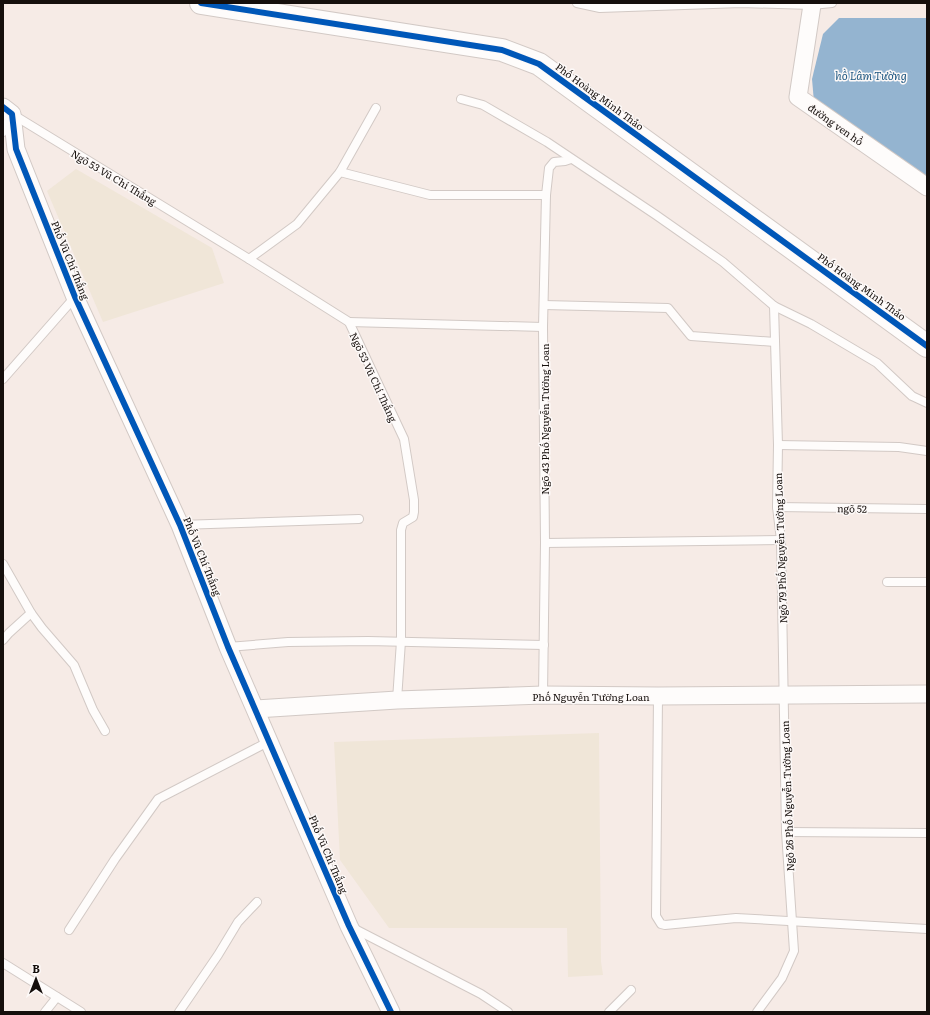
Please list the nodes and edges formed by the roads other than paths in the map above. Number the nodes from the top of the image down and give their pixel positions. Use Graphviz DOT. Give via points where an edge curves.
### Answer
graph roads {
  1 [pos="201,3"];
  2 [pos="577,3"];
  3 [pos="832,3"];
  4 [pos="812,4"];
  5 [pos="601,5"];
  6 [pos="461,99"];
  7 [pos="376,108"];
  8 [pos="7,111"];
  9 [pos="3,132"];
  10 [pos="571,159"];
  11 [pos="340,172"];
  12 [pos="927,187"];
  13 [pos="546,195"];
  14 [pos="249,259"];
  15 [pos="75,297"];
  16 [pos="544,305"];
  17 [pos="774,306"];
  18 [pos="348,322"];
  19 [pos="544,327"];
  20 [pos="775,342"];
  21 [pos="927,346"];
  22 [pos="3,379"];
  23 [pos="927,403"];
  24 [pos="778,445"];
  25 [pos="927,451"];
  26 [pos="777,507"];
  27 [pos="927,509"];
  28 [pos="359,519"];
  29 [pos="180,525"];
  30 [pos="781,540"];
  31 [pos="545,543"];
  32 [pos="3,564"];
  33 [pos="887,582"];
  34 [pos="927,582"];
  35 [pos="31,613"];
  36 [pos="3,640"];
  37 [pos="401,641"];
  38 [pos="544,645"];
  39 [pos="228,647"];
  40 [pos="784,694"];
  41 [pos="927,694"];
  42 [pos="544,695"];
  43 [pos="658,696"];
  44 [pos="397,700"];
  45 [pos="256,709"];
  46 [pos="105,732"];
  47 [pos="270,741"];
  48 [pos="786,832"];
  49 [pos="927,833"];
  50 [pos="257,902"];
  51 [pos="792,922"];
  52 [pos="348,926"];
  53 [pos="927,929"];
  54 [pos="69,930"];
  55 [pos="3,963"];
  56 [pos="631,990"];
  57 [pos="57,997"];
  58 [pos="45,1012"];
  59 [pos="80,1012"];
  60 [pos="179,1012"];
  61 [pos="391,1012"];
  62 [pos="508,1012"];
  63 [pos="609,1012"];
  64 [pos="757,1012"];
  1 -- 21 [label="street, Phố Hoàng Minh Thảo" via="502,50 539,64"];
  2 -- 5 [label="lane"];
  3 -- 4 [label="lane"];
  4 -- 5 [label="lane"];
  4 -- 12 [label="street, đường ven hồ" via="798,97"];
  6 -- 10 [label="lane" via="483,105 498,113"];
  7 -- 11 [label="lane"];
  8 -- 9 [label="lane"];
  8 -- 14 [label="lane, Ngõ 53 Vũ Chí Thắng"];
  8 -- 15 [label="street, Phố Vũ Chí Thắng" via="16,149"];
  10 -- 13 [label="lane, Ngõ 43 Phố Nguyễn Tường Loan" via="554,162 551,165"];
  10 -- 17 [label="lane" via="723,262"];
  11 -- 13 [label="lane" via="430,195"];
  11 -- 14 [label="lane" via="297,224"];
  13 -- 16 [label="lane, Ngõ 43 Phố Nguyễn Tường Loan"];
  14 -- 18 [label="lane, Ngõ 53 Vũ Chí Thắng"];
  15 -- 22 [label="lane"];
  15 -- 29 [label="street, Phố Vũ Chí Thắng"];
  16 -- 19 [label="lane, Ngõ 43 Phố Nguyễn Tường Loan"];
  16 -- 20 [label="lane" via="668,308 691,336"];
  17 -- 20 [label="lane, Ngõ 79 Phố Nguyễn Tường Loan"];
  17 -- 23 [label="lane" via="812,324 877,363 912,396"];
  18 -- 19 [label="lane"];
  18 -- 37 [label="lane, Ngõ 53 Vũ Chí Thắng" via="404,439 414,512 413,518 403,523 401,530"];
  19 -- 31 [label="lane, Ngõ 43 Phố Nguyễn Tường Loan"];
  20 -- 24 [label="lane, Ngõ 79 Phố Nguyễn Tường Loan"];
  24 -- 25 [label="lane" via="899,447"];
  24 -- 26 [label="lane, Ngõ 79 Phố Nguyễn Tường Loan"];
  26 -- 27 [label="lane, ngõ 52"];
  26 -- 30 [label="lane, Ngõ 79 Phố Nguyễn Tường Loan"];
  28 -- 29 [label="lane"];
  29 -- 39 [label="street, Phố Vũ Chí Thắng"];
  30 -- 31 [label="lane"];
  30 -- 40 [label="lane, Ngõ 79 Phố Nguyễn Tường Loan"];
  31 -- 38 [label="lane, Ngõ 43 Phố Nguyễn Tường Loan"];
  32 -- 35 [label="lane"];
  33 -- 34 [label="lane"];
  35 -- 36 [label="lane"];
  35 -- 46 [label="lane" via="74,665"];
  37 -- 38 [label="lane"];
  37 -- 39 [label="lane" via="288,642"];
  37 -- 44 [label="lane, Ngõ 53 Vũ Chí Thắng"];
  38 -- 42 [label="lane, Ngõ 43 Phố Nguyễn Tường Loan"];
  39 -- 45 [label="street, Phố Vũ Chí Thắng"];
  40 -- 41 [label="street, Phố Nguyễn Tường Loan"];
  40 -- 43 [label="street, Phố Nguyễn Tường Loan"];
  40 -- 48 [label="lane, Ngõ 26 Phố Nguyễn Tường Loan"];
  42 -- 43 [label="street, Phố Nguyễn Tường Loan"];
  42 -- 44 [label="street, Phố Nguyễn Tường Loan"];
  43 -- 51 [label="lane" via="658,921 665,925 736,918"];
  44 -- 45 [label="street, Phố Nguyễn Tường Loan"];
  45 -- 47 [label="street, Phố Vũ Chí Thắng"];
  47 -- 52 [label="street, Phố Vũ Chí Thắng"];
  47 -- 54 [label="lane" via="158,799"];
  48 -- 49 [label="lane"];
  48 -- 51 [label="lane, Ngõ 26 Phố Nguyễn Tường Loan"];
  50 -- 60 [label="lane" via="238,922"];
  51 -- 53 [label="lane"];
  51 -- 64 [label="lane, Ngõ 26 Phố Nguyễn Tường Loan" via="794,951 782,978"];
  52 -- 61 [label="street, Phố Vũ Chí Thắng"];
  52 -- 62 [label="lane" via="481,994"];
  55 -- 57 [label="lane"];
  56 -- 63 [label="lane"];
  57 -- 58 [label="lane"];
  57 -- 59 [label="lane"];
}
